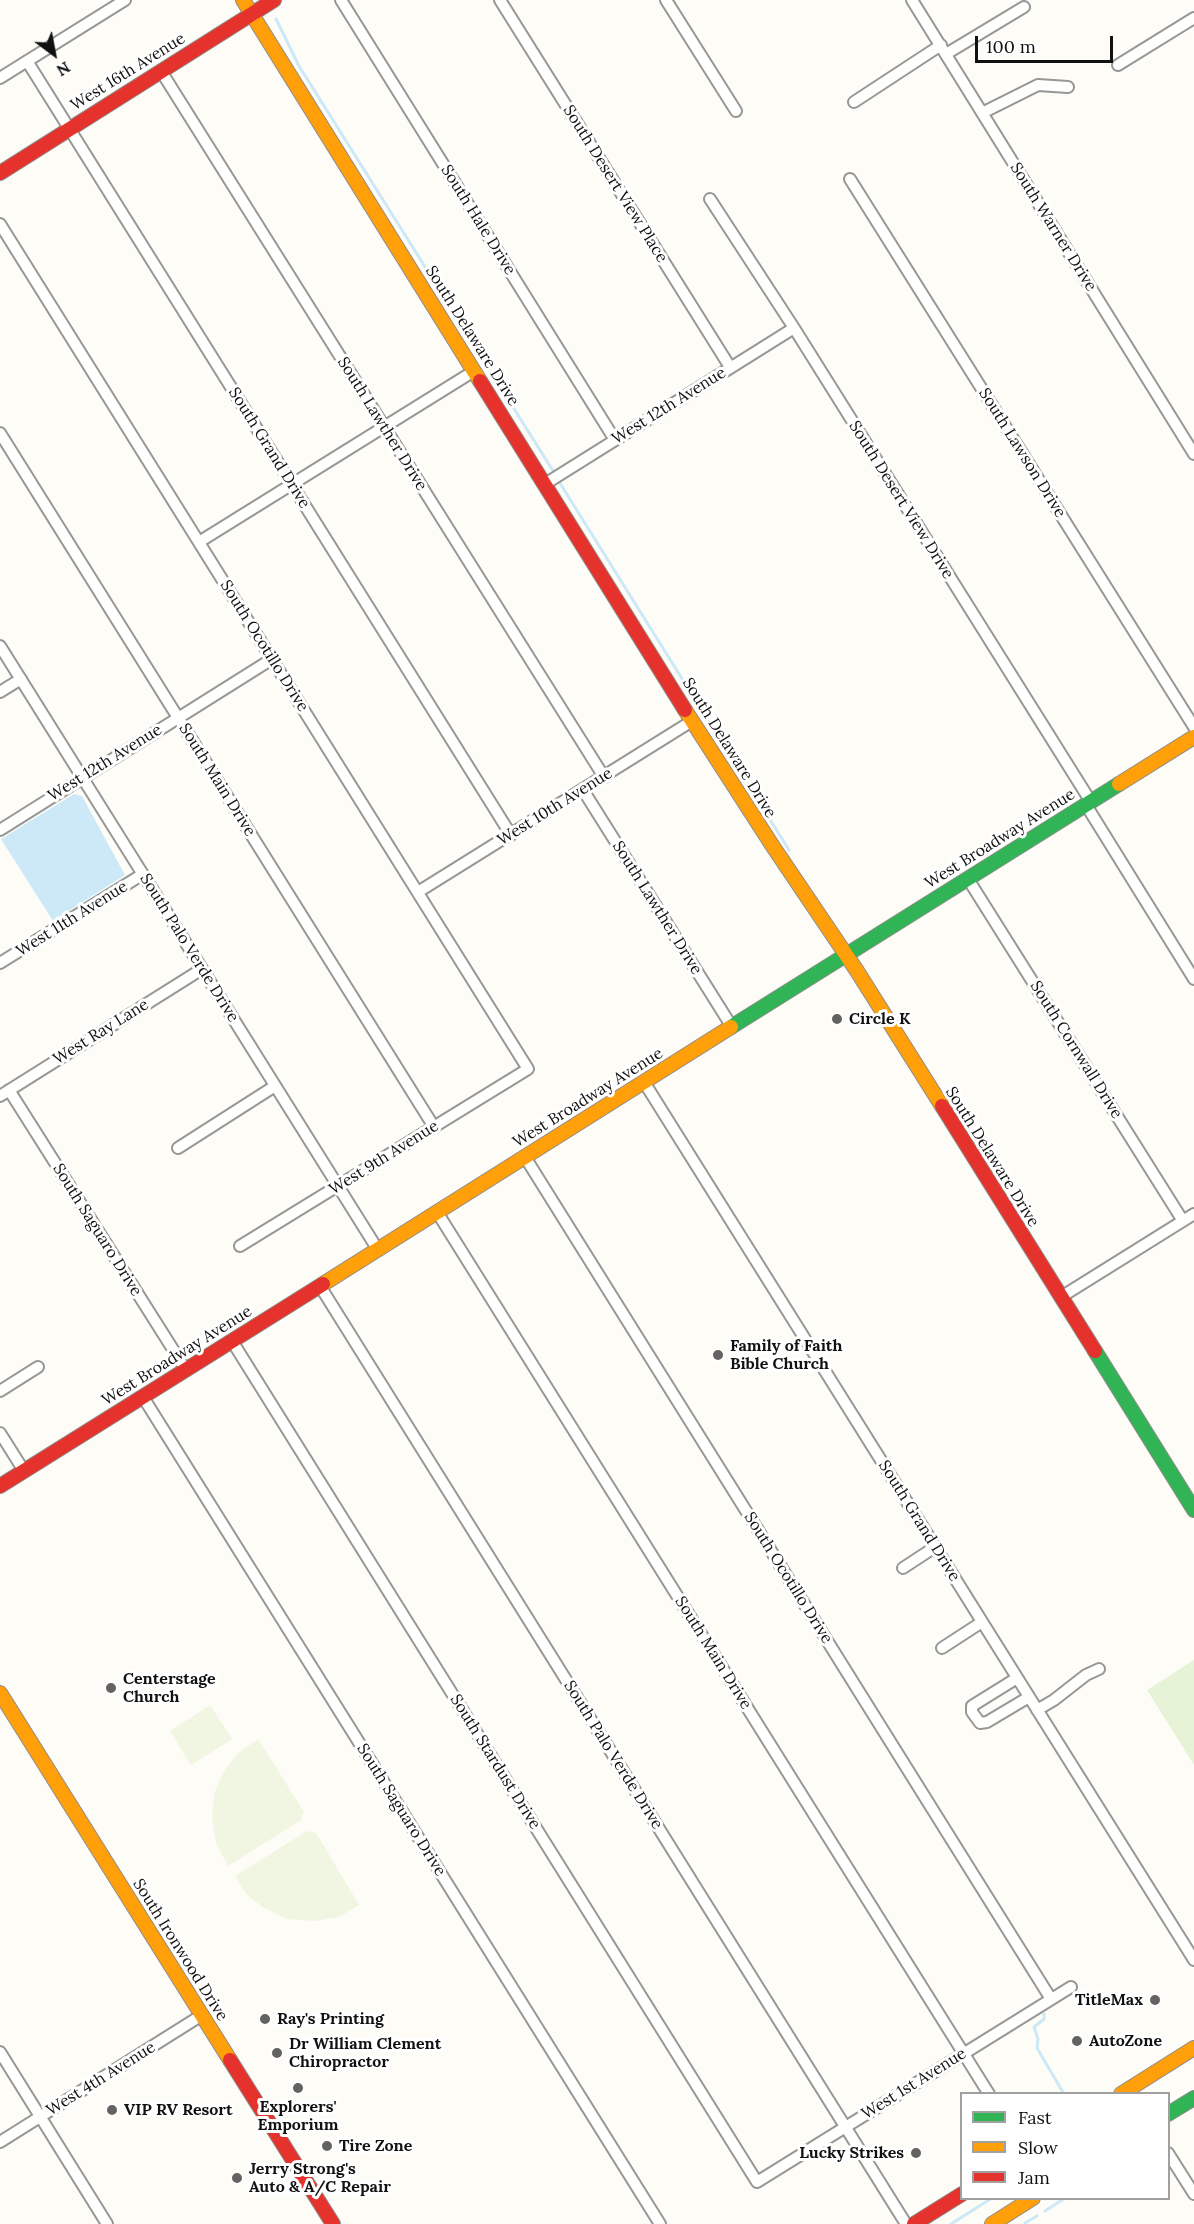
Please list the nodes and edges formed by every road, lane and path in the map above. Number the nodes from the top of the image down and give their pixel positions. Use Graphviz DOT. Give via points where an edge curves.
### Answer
graph roads {
  1 [pos="125,0"];
  2 [pos="243,0"];
  3 [pos="274,0"];
  4 [pos="340,0"];
  5 [pos="500,0"];
  6 [pos="666,0"];
  7 [pos="912,0"];
  8 [pos="1024,7"];
  9 [pos="251,14"];
  10 [pos="1194,18"];
  11 [pos="943,49"];
  12 [pos="27,61"];
  13 [pos="1118,65"];
  14 [pos="161,71"];
  15 [pos="0,78"];
  16 [pos="1068,87"];
  17 [pos="854,102"];
  18 [pos="736,111"];
  19 [pos="982,113"];
  20 [pos="70,129"];
  21 [pos="0,173"];
  22 [pos="850,179"];
  23 [pos="710,199"];
  24 [pos="0,224"];
  25 [pos="794,328"];
  26 [pos="730,367"];
  27 [pos="474,371"];
  28 [pos="384,427"];
  29 [pos="0,433"];
  30 [pos="615,440"];
  31 [pos="1194,454"];
  32 [pos="553,479"];
  33 [pos="292,484"];
  34 [pos="199,542"];
  35 [pos="0,646"];
  36 [pos="272,659"];
  37 [pos="21,679"];
  38 [pos="0,692"];
  39 [pos="178,718"];
  40 [pos="692,721"];
  41 [pos="1194,727"];
  42 [pos="1194,737"];
  43 [pos="604,777"];
  44 [pos="82,778"];
  45 [pos="583,789"];
  46 [pos="1088,803"];
  47 [pos="0,830"];
  48 [pos="511,835"];
  49 [pos="143,874"];
  50 [pos="968,879"];
  51 [pos="418,892"];
  52 [pos="846,955"];
  53 [pos="0,963"];
  54 [pos="202,969"];
  55 [pos="1194,979"];
  56 [pos="732,1027"];
  57 [pos="528,1069"];
  58 [pos="644,1082"];
  59 [pos="275,1086"];
  60 [pos="4,1093"];
  61 [pos="434,1127"];
  62 [pos="178,1148"];
  63 [pos="525,1157"];
  64 [pos="338,1186"];
  65 [pos="437,1212"];
  66 [pos="1194,1214"];
  67 [pos="1184,1221"];
  68 [pos="240,1246"];
  69 [pos="378,1250"];
  70 [pos="320,1286"];
  71 [pos="1061,1297"];
  72 [pos="232,1341"];
  73 [pos="38,1367"];
  74 [pos="186,1370"];
  75 [pos="0,1391"];
  76 [pos="143,1397"];
  77 [pos="0,1433"];
  78 [pos="24,1471"];
  79 [pos="0,1486"];
  80 [pos="1194,1510"];
  81 [pos="935,1547"];
  82 [pos="903,1568"];
  83 [pos="982,1622"];
  84 [pos="942,1648"];
  85 [pos="1099,1669"];
  86 [pos="1017,1678"];
  87 [pos="0,1692"];
  88 [pos="1029,1697"];
  89 [pos="1037,1710"];
  90 [pos="1194,1960"];
  91 [pos="1071,1987"];
  92 [pos="1051,1999"];
  93 [pos="202,2015"];
  94 [pos="1194,2048"];
  95 [pos="0,2052"];
  96 [pos="963,2053"];
  97 [pos="988,2092"];
  98 [pos="1128,2092"];
  99 [pos="1194,2098"];
  100 [pos="1170,2113"];
  101 [pos="41,2117"];
  102 [pos="845,2127"];
  103 [pos="0,2142"];
  104 [pos="1170,2156"];
  105 [pos="757,2182"];
  106 [pos="1194,2194"];
  107 [pos="960,2195"];
  108 [pos="1031,2200"];
  109 [pos="108,2224"];
  110 [pos="333,2224"];
  111 [pos="660,2224"];
  112 [pos="906,2224"];
  113 [pos="915,2224"];
  114 [pos="992,2224"];
  1 -- 12 [label="street"];
  2 -- 9 [label="main road, South Delaware Drive"];
  3 -- 9 [label="main road, West 16th Avenue"];
  4 -- 30 [label="street, South Hale Drive"];
  5 -- 26 [label="street, South Desert View Place"];
  6 -- 18 [label="street"];
  7 -- 11 [label="street, South Warner Drive"];
  8 -- 11 [label="street"];
  9 -- 14 [label="main road, West 16th Avenue"];
  9 -- 27 [label="main road, South Delaware Drive"];
  10 -- 13 [label="street"];
  11 -- 17 [label="street"];
  11 -- 19 [label="street, South Warner Drive"];
  12 -- 15 [label="street"];
  12 -- 20 [label="street, South Grand Drive"];
  14 -- 20 [label="main road, West 16th Avenue"];
  14 -- 28 [label="street, South Lawther Drive"];
  16 -- 19 [label="street" via="1038,85"];
  19 -- 31 [label="street, South Warner Drive"];
  20 -- 21 [label="main road, West 16th Avenue"];
  20 -- 33 [label="street, South Grand Drive"];
  22 -- 41 [label="street, South Lawson Drive"];
  23 -- 25 [label="street, South Desert View Drive"];
  24 -- 34 [label="street, South Ocotillo Drive"];
  25 -- 26 [label="street, West 12th Avenue"];
  25 -- 46 [label="street, South Desert View Drive"];
  26 -- 30 [label="street, West 12th Avenue"];
  27 -- 28 [label="street"];
  27 -- 32 [label="main road, South Delaware Drive"];
  28 -- 33 [label="street"];
  28 -- 43 [label="street, South Lawther Drive"];
  29 -- 39 [label="street, South Main Drive"];
  30 -- 32 [label="street, West 12th Avenue"];
  32 -- 40 [label="main road, South Delaware Drive"];
  33 -- 34 [label="street"];
  33 -- 48 [label="street, South Grand Drive"];
  34 -- 36 [label="street, South Ocotillo Drive"];
  35 -- 37 [label="street, South Palo Verde Drive"];
  36 -- 39 [label="street, West 12th Avenue"];
  36 -- 51 [label="street, South Ocotillo Drive"];
  37 -- 38 [label="street"];
  37 -- 44 [label="street, South Palo Verde Drive"];
  39 -- 44 [label="street, West 12th Avenue"];
  39 -- 61 [label="street, South Main Drive"];
  40 -- 43 [label="street, West 10th Avenue"];
  40 -- 52 [label="main road, South Delaware Drive"];
  42 -- 46 [label="main road, West Broadway Avenue"];
  43 -- 45 [label="street, West 10th Avenue"];
  44 -- 47 [label="street, West 12th Avenue"];
  44 -- 49 [label="street, South Palo Verde Drive"];
  45 -- 48 [label="street, West 10th Avenue"];
  45 -- 56 [label="street, South Lawther Drive"];
  46 -- 50 [label="main road, West Broadway Avenue"];
  46 -- 55 [label="street, South Desert View Drive"];
  48 -- 51 [label="street, West 10th Avenue"];
  49 -- 53 [label="street, West 11th Avenue"];
  49 -- 54 [label="street, South Palo Verde Drive"];
  50 -- 52 [label="main road, West Broadway Avenue"];
  50 -- 67 [label="street, South Cornwall Drive"];
  51 -- 57 [label="street, South Ocotillo Drive"];
  52 -- 56 [label="main road, West Broadway Avenue"];
  52 -- 71 [label="main road, South Delaware Drive"];
  54 -- 59 [label="street, South Palo Verde Drive"];
  54 -- 60 [label="street, West Ray Lane"];
  56 -- 58 [label="main road, West Broadway Avenue"];
  57 -- 61 [label="street, West 9th Avenue"];
  58 -- 63 [label="main road, West Broadway Avenue"];
  58 -- 81 [label="street, South Grand Drive"];
  59 -- 62 [label="street"];
  59 -- 64 [label="street, South Palo Verde Drive"];
  60 -- 74 [label="street, South Saguaro Drive"];
  61 -- 64 [label="street, West 9th Avenue"];
  63 -- 65 [label="main road, West Broadway Avenue"];
  63 -- 92 [label="street, South Ocotillo Drive"];
  64 -- 68 [label="street, West 9th Avenue"];
  64 -- 69 [label="street, South Palo Verde Drive"];
  65 -- 69 [label="main road, West Broadway Avenue"];
  65 -- 96 [label="street, South Main Drive"];
  66 -- 67 [label="street"];
  67 -- 71 [label="street"];
  69 -- 70 [label="main road, West Broadway Avenue"];
  70 -- 72 [label="main road, West Broadway Avenue"];
  70 -- 102 [label="street, South Palo Verde Drive"];
  71 -- 80 [label="main road, South Delaware Drive"];
  72 -- 74 [label="main road, West Broadway Avenue"];
  72 -- 105 [label="street, South Stardust Drive"];
  73 -- 75 [label="street"];
  74 -- 76 [label="main road, West Broadway Avenue"];
  76 -- 78 [label="main road, West Broadway Avenue"];
  76 -- 111 [label="street, South Saguaro Drive"];
  77 -- 78 [label="street"];
  78 -- 79 [label="main road, West Broadway Avenue"];
  81 -- 82 [label="street"];
  81 -- 83 [label="street, South Grand Drive"];
  83 -- 84 [label="street"];
  83 -- 86 [label="street, South Grand Drive"];
  85 -- 89 [label="street"];
  86 -- 88 [label="street, South Grand Drive"];
  86 -- 88 [label="street" via="972,1706 972,1712 980,1723 987,1722"];
  87 -- 93 [label="main road, South Ironwood Drive"];
  88 -- 89 [label="street, South Grand Drive"];
  89 -- 90 [label="street, South Grand Drive"];
  91 -- 92 [label="street, West 1st Avenue"];
  92 -- 96 [label="street, West 1st Avenue"];
  93 -- 101 [label="street, West 4th Avenue"];
  93 -- 110 [label="main road, South Ironwood Drive"];
  94 -- 98 [label="main road"];
  95 -- 101 [label="street"];
  96 -- 97 [label="street, South Main Drive"];
  96 -- 102 [label="street, West 1st Avenue"];
  99 -- 100 [label="main road"];
  101 -- 103 [label="street, West 4th Avenue"];
  101 -- 109 [label="street"];
  102 -- 105 [label="street, West 1st Avenue"];
  102 -- 112 [label="street, South Palo Verde Drive"];
  104 -- 106 [label="street"];
  107 -- 113 [label="main road"];
  108 -- 114 [label="main road"];
}
